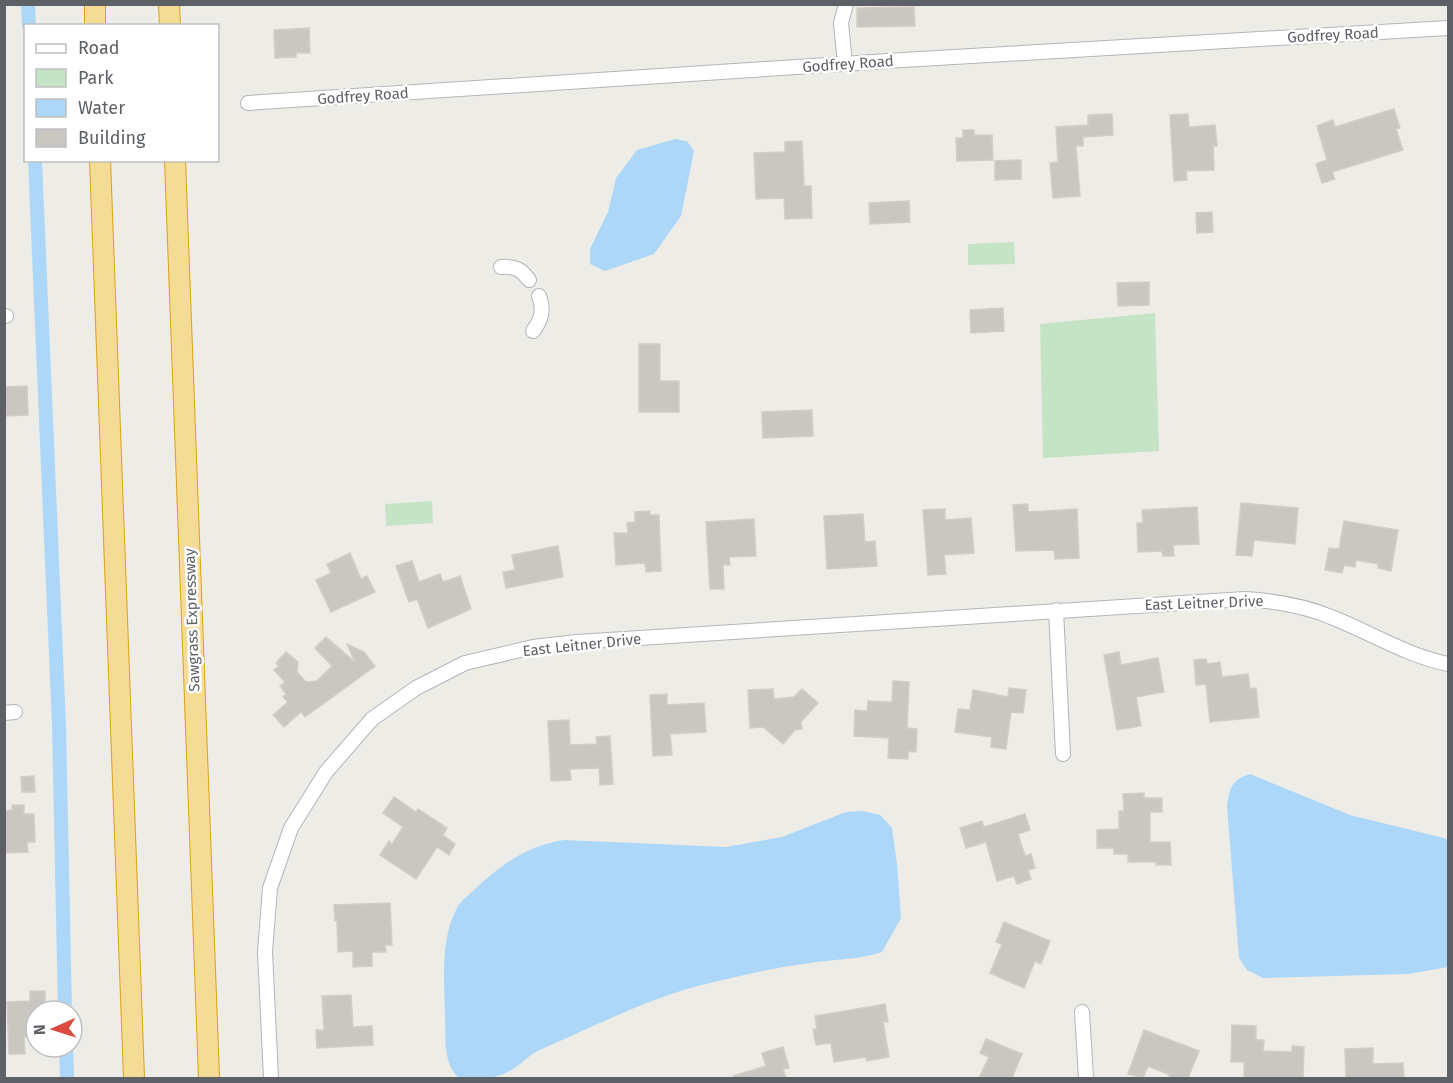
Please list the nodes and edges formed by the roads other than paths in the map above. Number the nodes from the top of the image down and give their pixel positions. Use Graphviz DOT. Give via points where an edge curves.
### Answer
graph roads {
  1 [pos="95,4"];
  2 [pos="169,4"];
  3 [pos="846,4"];
  4 [pos="95,24"];
  5 [pos="170,24"];
  6 [pos="1449,28"];
  7 [pos="845,64"];
  8 [pos="248,103"];
  9 [pos="100,162"];
  10 [pos="175,162"];
  11 [pos="501,267"];
  12 [pos="529,280"];
  13 [pos="539,296"];
  14 [pos="533,331"];
  15 [pos="1056,610"];
  16 [pos="1449,664"];
  17 [pos="1063,754"];
  18 [pos="1082,1012"];
  19 [pos="134,1078"];
  20 [pos="209,1078"];
  21 [pos="271,1078"];
  22 [pos="1086,1078"];
  1 -- 4 [label="highway"];
  2 -- 5 [label="highway"];
  3 -- 7 [label="street" via="841,24"];
  6 -- 7 [label="street, Godfrey Road"];
  7 -- 8 [label="street, Godfrey Road"];
  9 -- 19 [label="highway"];
  10 -- 20 [label="highway, Sawgrass Expressway"];
  11 -- 12 [label="street" via="521,270"];
  13 -- 14 [label="street" via="543,306 541,320"];
  15 -- 16 [label="street, East Leitner Drive" via="1245,599 1285,602 1331,616 1390,645"];
  15 -- 17 [label="street"];
  15 -- 21 [label="street, East Leitner Drive" via="538,647 465,663 416,688 372,719 326,772 291,828 269,898 265,952"];
  18 -- 22 [label="street"];
}
